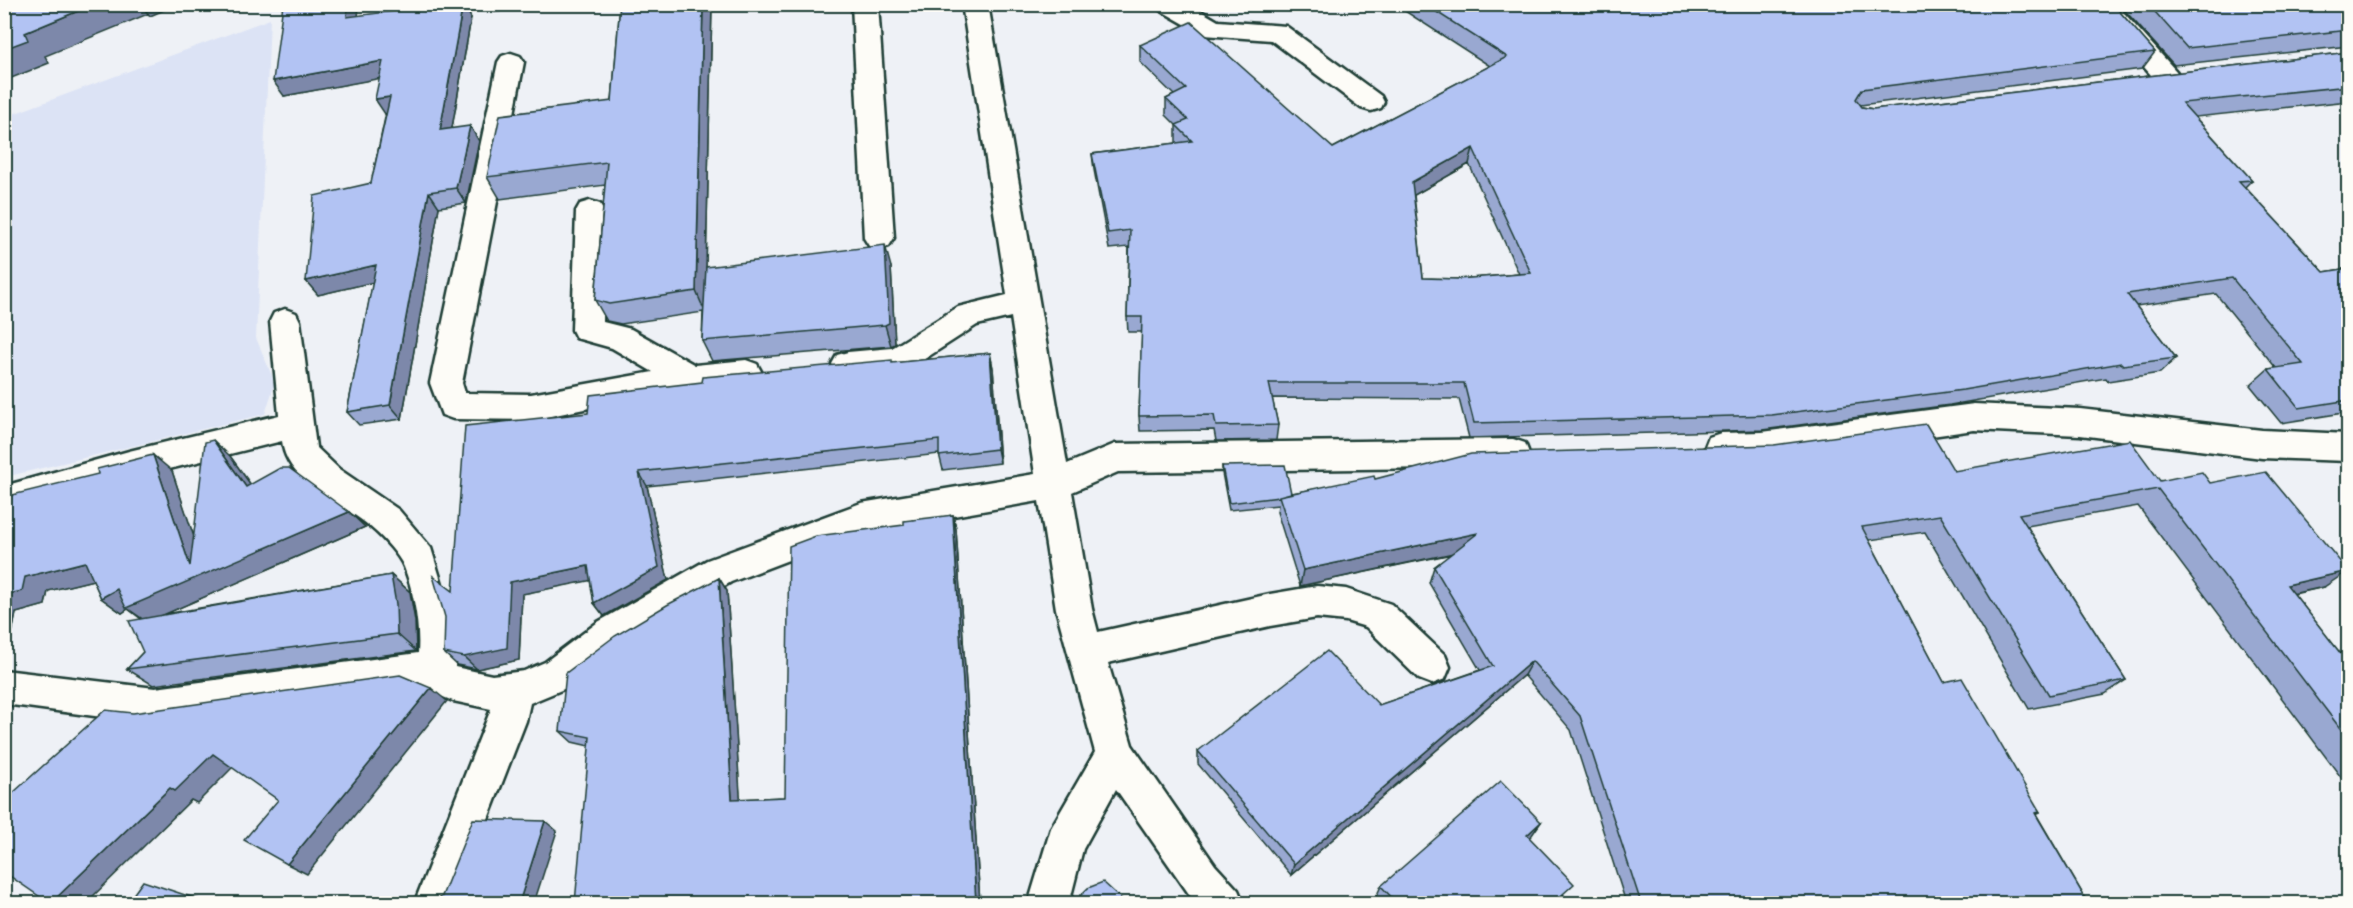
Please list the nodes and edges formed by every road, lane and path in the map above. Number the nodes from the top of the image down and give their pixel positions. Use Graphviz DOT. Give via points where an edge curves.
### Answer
graph roads {
  1 [pos="865,4"];
  2 [pos="975,4"];
  3 [pos="1169,4"];
  4 [pos="2101,4"];
  5 [pos="511,62"];
  6 [pos="2196,73"];
  7 [pos="2167,77"];
  8 [pos="2132,81"];
  9 [pos="1371,102"];
  10 [pos="590,211"];
  11 [pos="879,238"];
  12 [pos="1024,303"];
  13 [pos="285,321"];
  14 [pos="818,367"];
  15 [pos="771,371"];
  16 [pos="691,378"];
  17 [pos="296,424"];
  18 [pos="1690,448"];
  19 [pos="2349,448"];
  20 [pos="1548,452"];
  21 [pos="1053,485"];
  22 [pos="4,500"];
  23 [pos="1086,651"];
  24 [pos="1432,667"];
  25 [pos="435,677"];
  26 [pos="4,687"];
  27 [pos="514,690"];
  28 [pos="1115,754"];
  29 [pos="434,903"];
  30 [pos="1048,903"];
  31 [pos="1224,903"];
  1 -- 11 [label="street"];
  2 -- 12 [label="street"];
  3 -- 9 [label="street" via="1213,29 1277,32"];
  4 -- 7 [label="street"];
  5 -- 16 [label="street" via="446,383 453,406 531,407"];
  6 -- 7 [label="street"];
  7 -- 8 [label="street"];
  10 -- 16 [label="street" via="587,330 620,338"];
  12 -- 14 [label="street" via="969,315 898,360"];
  12 -- 21 [label="street"];
  13 -- 17 [label="street"];
  15 -- 16 [label="street"];
  17 -- 22 [label="street"];
  17 -- 25 [label="street" via="300,453 327,479 387,520 419,558 438,630"];
  18 -- 19 [label="street" via="1762,446 1974,417 2080,422 2262,444"];
  20 -- 21 [label="street" via="1115,458"];
  21 -- 23 [label="street" via="1074,609"];
  21 -- 27 [label="street" via="861,519 719,571 611,634 558,674"];
  23 -- 24 [label="street" via="1317,602 1346,604 1378,615"];
  23 -- 28 [label="street"];
  25 -- 26 [label="street" via="417,669 154,706"];
  25 -- 27 [label="street" via="492,692"];
  27 -- 29 [label="street" via="507,721"];
  28 -- 30 [label="street" via="1065,842"];
  28 -- 31 [label="street" via="1201,879"];
}
